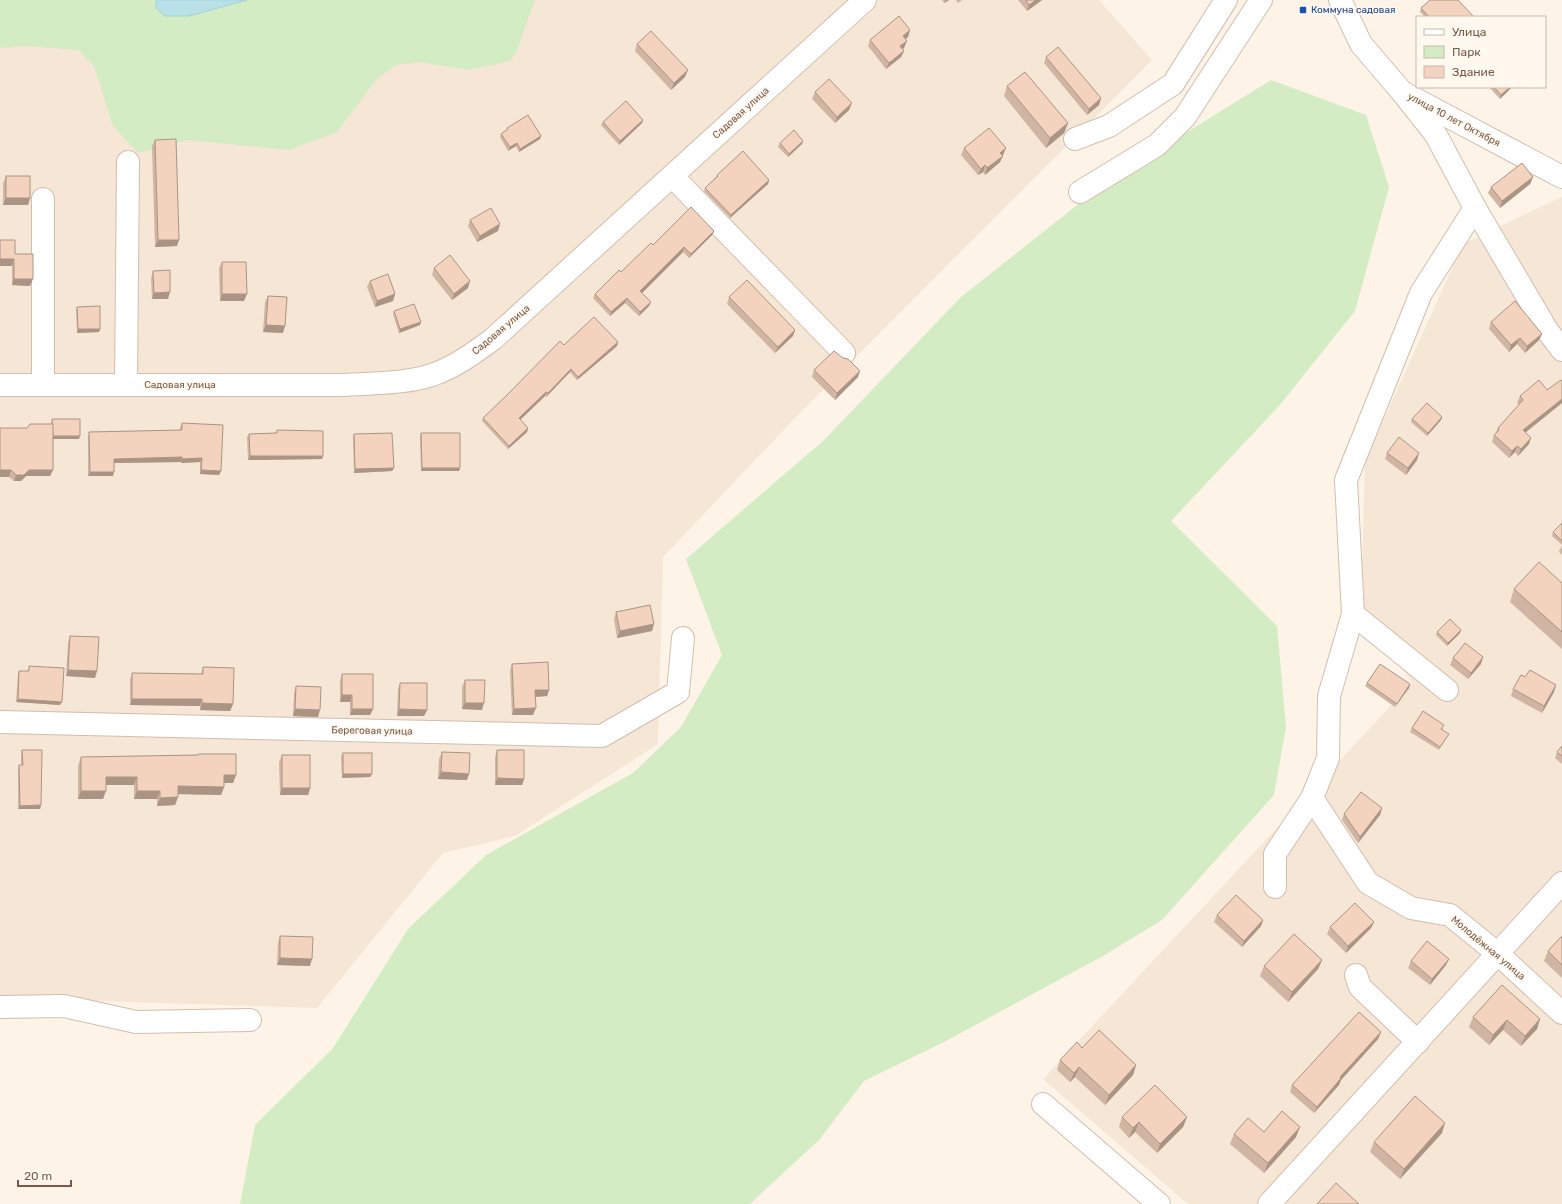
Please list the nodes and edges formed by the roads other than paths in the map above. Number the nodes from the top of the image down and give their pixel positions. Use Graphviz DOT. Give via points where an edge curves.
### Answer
graph roads {
  1 [pos="865,0"];
  2 [pos="1226,0"];
  3 [pos="1262,0"];
  4 [pos="1340,0"];
  5 [pos="1402,92"];
  6 [pos="1075,139"];
  7 [pos="128,162"];
  8 [pos="672,176"];
  9 [pos="1562,177"];
  10 [pos="1080,192"];
  11 [pos="43,199"];
  12 [pos="1476,208"];
  13 [pos="1562,350"];
  14 [pos="844,353"];
  15 [pos="0,385"];
  16 [pos="43,385"];
  17 [pos="126,385"];
  18 [pos="1353,614"];
  19 [pos="683,638"];
  20 [pos="1447,690"];
  21 [pos="0,722"];
  22 [pos="1312,798"];
  23 [pos="1562,883"];
  24 [pos="1276,887"];
  25 [pos="1498,954"];
  26 [pos="1356,975"];
  27 [pos="0,1007"];
  28 [pos="1562,1013"];
  29 [pos="250,1020"];
  30 [pos="1418,1042"];
  31 [pos="1043,1104"];
  32 [pos="1159,1204"];
  33 [pos="1269,1204"];
  1 -- 8 [label="street, Садовая улица"];
  2 -- 6 [label="street" via="1173,84 1109,126"];
  3 -- 10 [label="street" via="1185,117 1157,145"];
  4 -- 5 [label="street, улица 10 лет Октября" via="1362,44"];
  5 -- 9 [label="street, улица 10 лет Октября"];
  5 -- 12 [label="street" via="1436,135"];
  7 -- 17 [label="street"];
  8 -- 14 [label="street"];
  8 -- 17 [label="street, Садовая улица" via="493,339 464,360 432,375 397,382 343,385"];
  11 -- 16 [label="street"];
  12 -- 13 [label="street" via="1547,330"];
  12 -- 18 [label="street" via="1421,293 1346,480"];
  15 -- 16 [label="street, Садовая улица"];
  16 -- 17 [label="street, Садовая улица"];
  18 -- 20 [label="street"];
  18 -- 22 [label="street" via="1329,696 1328,758"];
  19 -- 21 [label="street, Береговая улица" via="678,692 602,736"];
  22 -- 24 [label="street" via="1275,854"];
  22 -- 25 [label="street, Молодёжная улица" via="1368,883 1411,908 1450,915"];
  23 -- 25 [label="street"];
  25 -- 28 [label="street, Молодёжная улица"];
  25 -- 30 [label="street"];
  26 -- 30 [label="street" via="1360,987"];
  27 -- 29 [label="street" via="64,1006 136,1022"];
  30 -- 33 [label="street"];
  31 -- 32 [label="street"];
}
